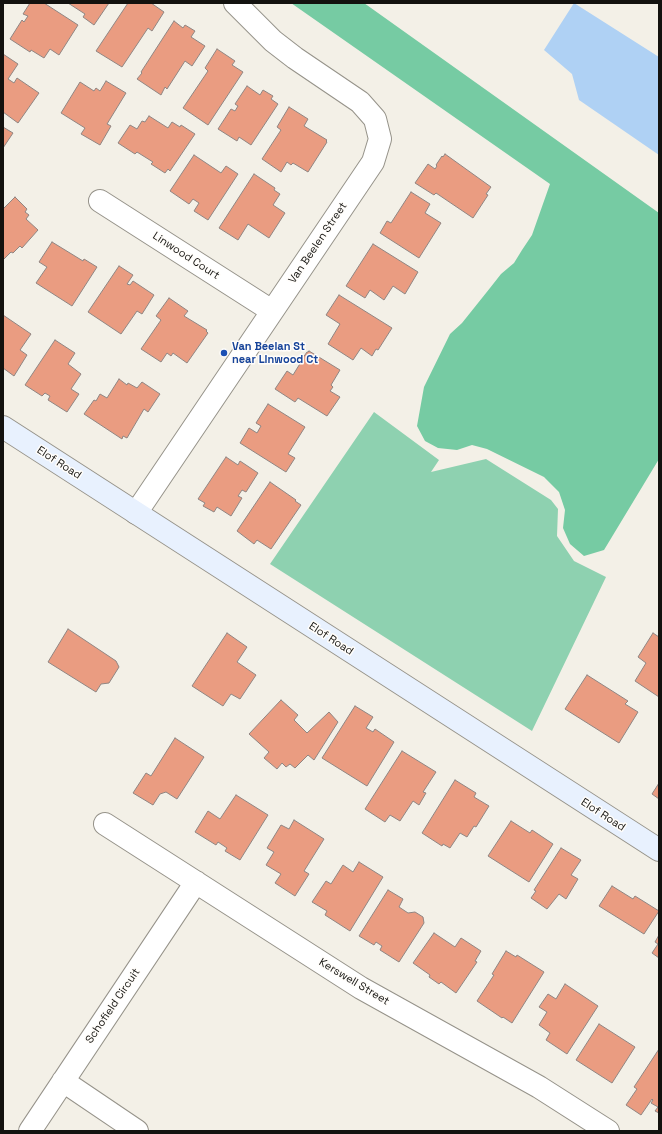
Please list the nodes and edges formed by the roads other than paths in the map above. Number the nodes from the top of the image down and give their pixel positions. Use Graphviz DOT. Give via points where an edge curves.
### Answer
graph roads {
  1 [pos="235,3"];
  2 [pos="100,201"];
  3 [pos="272,311"];
  4 [pos="3,427"];
  5 [pos="136,513"];
  6 [pos="105,824"];
  7 [pos="659,850"];
  8 [pos="196,882"];
  9 [pos="63,1082"];
  10 [pos="30,1131"];
  11 [pos="137,1131"];
  12 [pos="608,1131"];
  1 -- 3 [label="street, Van Beelen Street" via="284,49 360,102 376,119 380,138 373,162"];
  2 -- 3 [label="street, Linwood Court"];
  3 -- 5 [label="street, Van Beelen Street"];
  4 -- 5 [label="street, Elof Road"];
  5 -- 7 [label="street, Elof Road"];
  6 -- 8 [label="street, Kerswell Street"];
  8 -- 9 [label="street, Schofield Circuit"];
  8 -- 12 [label="street, Kerswell Street" via="361,988 539,1087"];
  9 -- 10 [label="street, Schofield Circuit"];
  9 -- 11 [label="street"];
}
